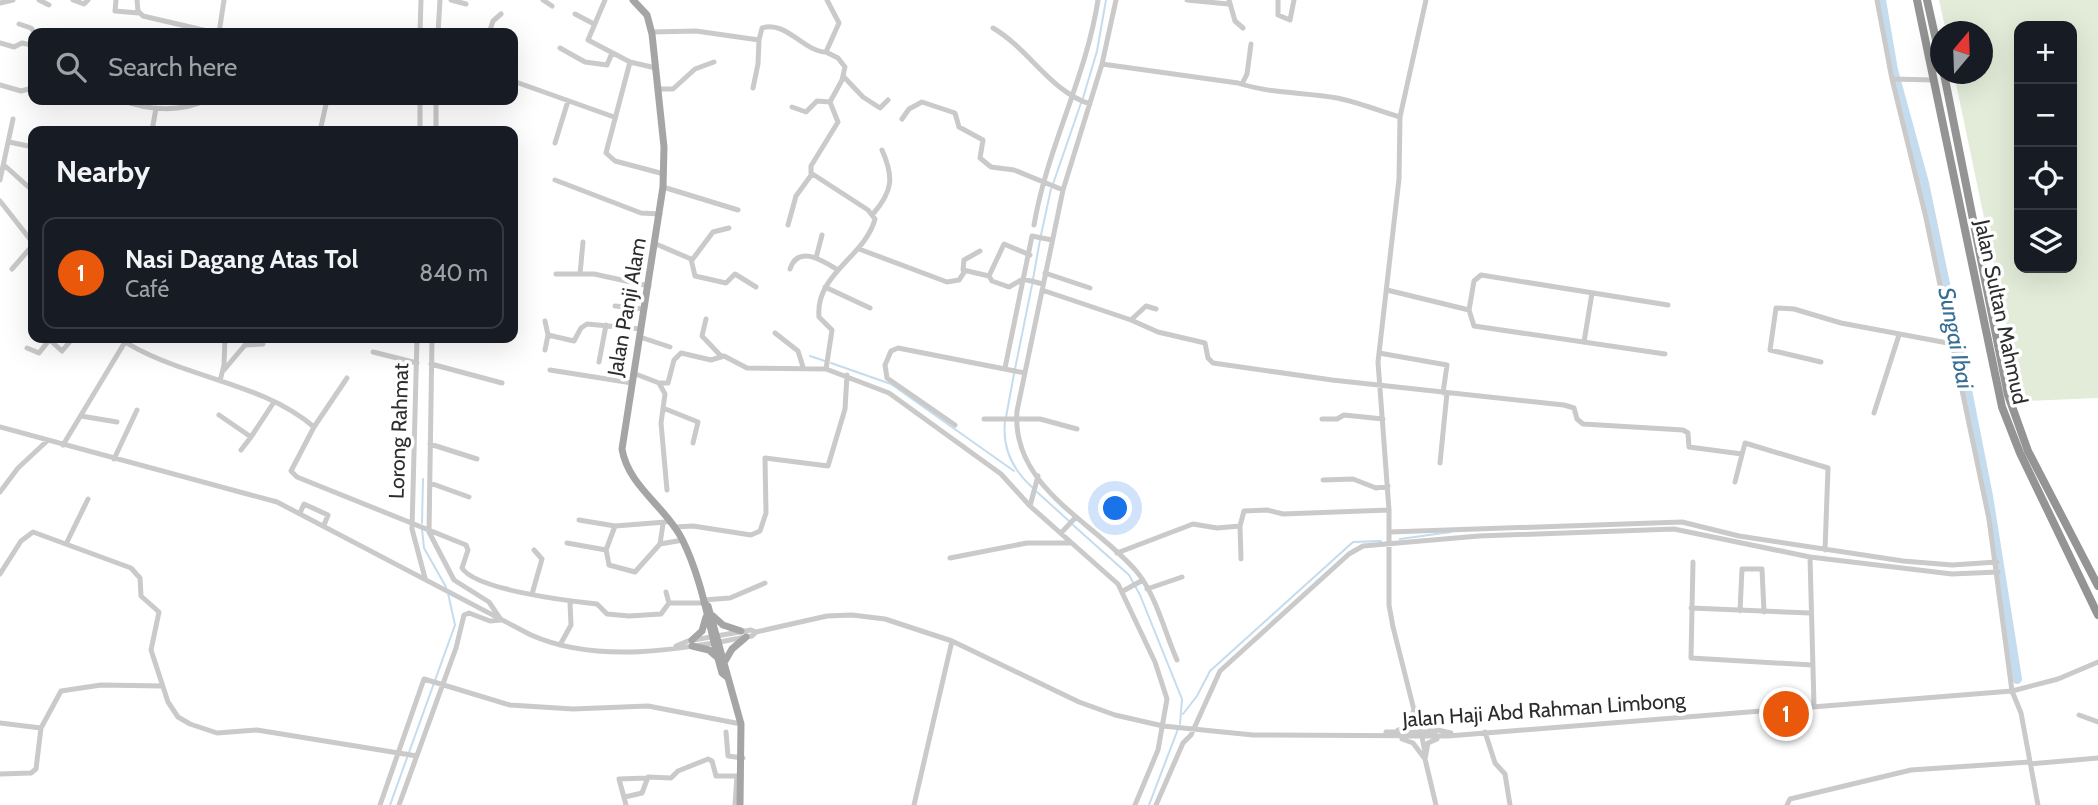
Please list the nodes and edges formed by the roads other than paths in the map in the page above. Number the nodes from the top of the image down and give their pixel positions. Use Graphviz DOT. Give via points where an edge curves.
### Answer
graph roads {
  1 [pos="13,0"];
  2 [pos="39,0"];
  3 [pos="73,0"];
  4 [pos="88,0"];
  5 [pos="116,0"];
  6 [pos="136,0"];
  7 [pos="223,0"];
  8 [pos="421,0"];
  9 [pos="440,0"];
  10 [pos="451,0"];
  11 [pos="543,0"];
  12 [pos="605,0"];
  13 [pos="827,0"];
  14 [pos="1098,0"];
  15 [pos="1115,0"];
  16 [pos="1186,0"];
  17 [pos="1278,0"];
  18 [pos="1294,0"];
  19 [pos="1426,0"];
  20 [pos="1877,0"];
  21 [pos="638,2"];
  22 [pos="1229,2"];
  23 [pos="0,3"];
  24 [pos="1928,3"];
  25 [pos="466,4"];
  26 [pos="1917,4"];
  27 [pos="50,5"];
  28 [pos="552,6"];
  29 [pos="1097,9"];
  30 [pos="139,13"];
  31 [pos="1111,13"];
  32 [pos="501,14"];
  33 [pos="575,14"];
  34 [pos="1932,21"];
  35 [pos="594,23"];
  36 [pos="19,24"];
  37 [pos="32,28"];
  38 [pos="198,28"];
  39 [pos="218,28"];
  40 [pos="420,28"];
  41 [pos="438,28"];
  42 [pos="491,28"];
  43 [pos="993,28"];
  44 [pos="1243,28"];
  45 [pos="652,32"];
  46 [pos="759,40"];
  47 [pos="0,43"];
  48 [pos="28,44"];
  49 [pos="1251,44"];
  50 [pos="560,48"];
  51 [pos="827,52"];
  52 [pos="612,53"];
  53 [pos="1930,59"];
  54 [pos="630,62"];
  55 [pos="714,62"];
  56 [pos="1102,64"];
  57 [pos="656,68"];
  58 [pos="844,76"];
  59 [pos="1892,79"];
  60 [pos="1930,80"];
  61 [pos="518,83"];
  62 [pos="1242,84"];
  63 [pos="1936,84"];
  64 [pos="1946,84"];
  65 [pos="0,85"];
  66 [pos="753,88"];
  67 [pos="28,89"];
  68 [pos="658,89"];
  69 [pos="1073,99"];
  70 [pos="888,100"];
  71 [pos="568,101"];
  72 [pos="830,102"];
  73 [pos="1088,104"];
  74 [pos="143,105"];
  75 [pos="190,105"];
  76 [pos="326,105"];
  77 [pos="420,105"];
  78 [pos="436,105"];
  79 [pos="792,107"];
  80 [pos="156,108"];
  81 [pos="614,117"];
  82 [pos="1400,117"];
  83 [pos="13,119"];
  84 [pos="902,119"];
  85 [pos="153,126"];
  86 [pos="321,126"];
  87 [pos="420,126"];
  88 [pos="436,126"];
  89 [pos="9,142"];
  90 [pos="555,144"];
  91 [pos="28,146"];
  92 [pos="882,150"];
  93 [pos="4,165"];
  94 [pos="664,174"];
  95 [pos="812,174"];
  96 [pos="0,180"];
  97 [pos="555,180"];
  98 [pos="1044,183"];
  99 [pos="28,187"];
  100 [pos="663,187"];
  101 [pos="1060,190"];
  102 [pos="0,201"];
  103 [pos="738,210"];
  104 [pos="660,214"];
  105 [pos="873,214"];
  106 [pos="788,225"];
  107 [pos="1034,225"];
  108 [pos="729,228"];
  109 [pos="822,234"];
  110 [pos="28,237"];
  111 [pos="1050,240"];
  112 [pos="583,242"];
  113 [pos="656,244"];
  114 [pos="859,249"];
  115 [pos="28,250"];
  116 [pos="980,251"];
  117 [pos="1030,255"];
  118 [pos="816,258"];
  119 [pos="692,260"];
  120 [pos="12,269"];
  121 [pos="790,269"];
  122 [pos="838,270"];
  123 [pos="965,271"];
  124 [pos="1045,273"];
  125 [pos="556,274"];
  126 [pos="580,274"];
  127 [pos="989,276"];
  128 [pos="1025,279"];
  129 [pos="649,286"];
  130 [pos="1041,286"];
  131 [pos="756,287"];
  132 [pos="825,287"];
  133 [pos="1090,288"];
  134 [pos="1387,290"];
  135 [pos="1592,293"];
  136 [pos="1668,305"];
  137 [pos="615,306"];
  138 [pos="870,307"];
  139 [pos="645,309"];
  140 [pos="1156,309"];
  141 [pos="1469,310"];
  142 [pos="706,319"];
  143 [pos="1131,320"];
  144 [pos="545,321"];
  145 [pos="606,325"];
  146 [pos="640,333"];
  147 [pos="775,333"];
  148 [pos="548,335"];
  149 [pos="1899,335"];
  150 [pos="1584,342"];
  151 [pos="47,343"];
  152 [pos="54,343"];
  153 [pos="69,343"];
  154 [pos="124,343"];
  155 [pos="127,343"];
  156 [pos="225,343"];
  157 [pos="418,343"];
  158 [pos="432,343"];
  159 [pos="263,344"];
  160 [pos="1954,345"];
  161 [pos="670,347"];
  162 [pos="27,348"];
  163 [pos="545,350"];
  164 [pos="373,352"];
  165 [pos="1378,353"];
  166 [pos="1665,354"];
  167 [pos="721,356"];
  168 [pos="598,362"];
  169 [pos="1821,362"];
  170 [pos="417,363"];
  171 [pos="431,364"];
  172 [pos="827,364"];
  173 [pos="803,367"];
  174 [pos="1007,369"];
  175 [pos="224,370"];
  176 [pos="550,370"];
  177 [pos="1022,372"];
  178 [pos="633,373"];
  179 [pos="847,375"];
  180 [pos="347,378"];
  181 [pos="220,382"];
  182 [pos="502,383"];
  183 [pos="632,383"];
  184 [pos="659,383"];
  185 [pos="1380,385"];
  186 [pos="1445,393"];
  187 [pos="905,397"];
  188 [pos="274,402"];
  189 [pos="918,406"];
  190 [pos="663,408"];
  191 [pos="137,410"];
  192 [pos="1874,413"];
  193 [pos="219,415"];
  194 [pos="81,416"];
  195 [pos="984,419"];
  196 [pos="1322,419"];
  197 [pos="1383,419"];
  198 [pos="937,420"];
  199 [pos="1013,420"];
  200 [pos="117,422"];
  201 [pos="955,425"];
  202 [pos="314,427"];
  203 [pos="0,428"];
  204 [pos="1077,429"];
  205 [pos="251,438"];
  206 [pos="47,441"];
  207 [pos="693,443"];
  208 [pos="430,444"];
  209 [pos="63,445"];
  210 [pos="241,450"];
  211 [pos="1742,454"];
  212 [pos="114,459"];
  213 [pos="477,459"];
  214 [pos="1440,463"];
  215 [pos="1037,477"];
  216 [pos="1324,480"];
  217 [pos="1735,482"];
  218 [pos="430,483"];
  219 [pos="1388,486"];
  220 [pos="667,490"];
  221 [pos="0,492"];
  222 [pos="469,497"];
  223 [pos="88,499"];
  224 [pos="1030,504"];
  225 [pos="1390,510"];
  226 [pos="300,513"];
  227 [pos="1075,518"];
  228 [pos="579,520"];
  229 [pos="666,522"];
  230 [pos="413,525"];
  231 [pos="324,526"];
  232 [pos="615,526"];
  233 [pos="1240,526"];
  234 [pos="675,527"];
  235 [pos="1059,531"];
  236 [pos="428,532"];
  237 [pos="1390,532"];
  238 [pos="683,540"];
  239 [pos="67,542"];
  240 [pos="567,543"];
  241 [pos="1052,543"];
  242 [pos="1072,543"];
  243 [pos="660,544"];
  244 [pos="1391,544"];
  245 [pos="606,549"];
  246 [pos="1825,550"];
  247 [pos="534,551"];
  248 [pos="1117,553"];
  249 [pos="1810,557"];
  250 [pos="950,558"];
  251 [pos="2085,558"];
  252 [pos="1241,559"];
  253 [pos="1693,562"];
  254 [pos="1997,562"];
  255 [pos="2074,564"];
  256 [pos="1998,571"];
  257 [pos="0,574"];
  258 [pos="469,575"];
  259 [pos="1182,577"];
  260 [pos="425,578"];
  261 [pos="1141,581"];
  262 [pos="765,583"];
  263 [pos="2098,586"];
  264 [pos="465,588"];
  265 [pos="498,588"];
  266 [pos="1147,589"];
  267 [pos="1125,590"];
  268 [pos="666,592"];
  269 [pos="532,594"];
  270 [pos="704,601"];
  271 [pos="489,602"];
  272 [pos="570,603"];
  273 [pos="669,603"];
  274 [pos="1691,608"];
  275 [pos="1740,611"];
  276 [pos="1764,612"];
  277 [pos="1810,613"];
  278 [pos="708,615"];
  279 [pos="2098,615"];
  280 [pos="502,620"];
  281 [pos="743,634"];
  282 [pos="715,639"];
  283 [pos="952,641"];
  284 [pos="692,643"];
  285 [pos="560,645"];
  286 [pos="721,660"];
  287 [pos="1177,660"];
  288 [pos="2098,662"];
  289 [pos="1812,665"];
  290 [pos="162,686"];
  291 [pos="443,686"];
  292 [pos="2012,691"];
  293 [pos="1814,706"];
  294 [pos="1415,712"];
  295 [pos="2079,715"];
  296 [pos="2098,722"];
  297 [pos="0,723"];
  298 [pos="741,724"];
  299 [pos="1163,726"];
  300 [pos="41,728"];
  301 [pos="1191,729"];
  302 [pos="726,732"];
  303 [pos="1485,732"];
  304 [pos="1419,734"];
  305 [pos="1449,734"];
  306 [pos="1385,735"];
  307 [pos="398,752"];
  308 [pos="417,756"];
  309 [pos="1424,757"];
  310 [pos="743,758"];
  311 [pos="2098,758"];
  312 [pos="2030,763"];
  313 [pos="0,774"];
  314 [pos="740,776"];
  315 [pos="648,778"];
  316 [pos="625,797"];
  317 [pos="380,805"];
  318 [pos="399,805"];
  319 [pos="626,805"];
  320 [pos="738,805"];
  321 [pos="914,805"];
  322 [pos="1135,805"];
  323 [pos="1156,805"];
  324 [pos="1436,805"];
  325 [pos="1510,805"];
  326 [pos="1787,805"];
  327 [pos="2038,805"];
  1 -- 23 [label="street"];
  2 -- 27 [label="street"];
  3 -- 4 [label="street" via="85,4"];
  5 -- 30 [label="street" via="115,11"];
  6 -- 30 [label="street"];
  7 -- 39 [label="street"];
  8 -- 40 [label="street"];
  9 -- 41 [label="street"];
  10 -- 25 [label="street"];
  11 -- 28 [label="street"];
  12 -- 35 [label="street"];
  13 -- 51 [label="street" via="839,23"];
  14 -- 29 [label="street"];
  15 -- 31 [label="street"];
  16 -- 22 [label="street"];
  17 -- 18 [label="street" via="1278,15 1290,20"];
  19 -- 82 [label="street"];
  20 -- 59 [label="street"];
  21 -- 45 [label="main road, Jalan Panji Alam"];
  22 -- 44 [label="street" via="1235,21"];
  24 -- 26 [label="highway"];
  24 -- 34 [label="highway"];
  26 -- 53 [label="highway, Jalan Sultan Mahmud"];
  29 -- 31 [label="street"];
  29 -- 69 [label="street"];
  30 -- 38 [label="street"];
  31 -- 56 [label="street"];
  32 -- 42 [label="street"];
  33 -- 35 [label="street"];
  35 -- 52 [label="street" via="588,40"];
  36 -- 37 [label="street"];
  43 -- 69 [label="street"];
  45 -- 46 [label="street" via="696,31"];
  45 -- 57 [label="main road, Jalan Panji Alam"];
  46 -- 51 [label="street" via="767,26"];
  46 -- 66 [label="street"];
  47 -- 48 [label="street"];
  49 -- 62 [label="street"];
  50 -- 52 [label="street" via="599,66 607,65"];
  51 -- 58 [label="street" via="844,65"];
  52 -- 54 [label="street"];
  54 -- 57 [label="street"];
  54 -- 81 [label="street"];
  55 -- 68 [label="street" via="695,69 673,89"];
  56 -- 62 [label="street"];
  56 -- 73 [label="street"];
  57 -- 68 [label="main road, Jalan Panji Alam"];
  58 -- 70 [label="street" via="879,108"];
  58 -- 72 [label="street"];
  59 -- 60 [label="street"];
  59 -- 160 [label="street"];
  61 -- 71 [label="street"];
  62 -- 82 [label="street" via="1340,99"];
  63 -- 255 [label="highway, Jalan Sultan Mahmud" via="2002,407"];
  64 -- 251 [label="highway, Jalan Sultan Mahmud" via="2008,395 2028,451"];
  65 -- 67 [label="street"];
  68 -- 94 [label="main road, Jalan Panji Alam"];
  69 -- 73 [label="street"];
  69 -- 98 [label="street"];
  71 -- 81 [label="street"];
  71 -- 90 [label="street"];
  72 -- 79 [label="street" via="817,101 806,112"];
  72 -- 95 [label="street" via="838,124 811,166"];
  73 -- 101 [label="street"];
  74 -- 80 [label="street"];
  75 -- 80 [label="street"];
  76 -- 86 [label="street"];
  77 -- 87 [label="street"];
  78 -- 88 [label="street"];
  80 -- 85 [label="street"];
  81 -- 94 [label="street" via="607,156"];
  82 -- 134 [label="street" via="1399,179"];
  83 -- 89 [label="street"];
  84 -- 98 [label="street" via="922,102 955,113 959,127 983,140 980,158 986,164"];
  89 -- 91 [label="street"];
  89 -- 93 [label="street"];
  92 -- 105 [label="street" via="892,177"];
  93 -- 96 [label="street"];
  93 -- 99 [label="street"];
  94 -- 100 [label="main road, Jalan Panji Alam"];
  95 -- 105 [label="street"];
  95 -- 106 [label="street" via="796,196"];
  97 -- 104 [label="street" via="641,213"];
  98 -- 101 [label="street"];
  98 -- 107 [label="street"];
  100 -- 103 [label="street"];
  100 -- 104 [label="main road, Jalan Panji Alam"];
  101 -- 111 [label="street"];
  102 -- 110 [label="street"];
  104 -- 113 [label="main road, Jalan Panji Alam"];
  105 -- 114 [label="street" via="870,234"];
  108 -- 119 [label="street" via="713,232"];
  109 -- 118 [label="street"];
  111 -- 117 [label="street" via="1032,236"];
  111 -- 124 [label="street"];
  112 -- 126 [label="street"];
  113 -- 119 [label="street"];
  113 -- 129 [label="main road, Jalan Panji Alam"];
  114 -- 122 [label="street"];
  114 -- 123 [label="street" via="947,282 959,280"];
  115 -- 120 [label="street"];
  116 -- 123 [label="street" via="964,260"];
  117 -- 127 [label="street" via="1004,244"];
  117 -- 128 [label="street"];
  118 -- 121 [label="street" via="799,255"];
  118 -- 122 [label="street"];
  119 -- 131 [label="street" via="695,276 726,283 735,274"];
  122 -- 132 [label="street"];
  123 -- 127 [label="street"];
  124 -- 130 [label="street"];
  124 -- 133 [label="street"];
  125 -- 126 [label="street"];
  126 -- 129 [label="street"];
  127 -- 128 [label="street" via="1009,287"];
  128 -- 130 [label="street"];
  128 -- 174 [label="street"];
  129 -- 139 [label="main road, Jalan Panji Alam"];
  130 -- 143 [label="street"];
  130 -- 177 [label="street"];
  132 -- 138 [label="street"];
  132 -- 172 [label="street" via="818,313 832,330"];
  134 -- 141 [label="street"];
  134 -- 165 [label="street"];
  135 -- 136 [label="street"];
  135 -- 141 [label="street" via="1481,275 1474,281"];
  135 -- 150 [label="street"];
  137 -- 139 [label="street"];
  139 -- 146 [label="main road, Jalan Panji Alam"];
  140 -- 143 [label="street" via="1146,306"];
  141 -- 150 [label="street" via="1474,326"];
  142 -- 167 [label="street" via="702,336"];
  143 -- 185 [label="street" via="1205,343 1213,363"];
  144 -- 148 [label="street"];
  145 -- 146 [label="street"];
  145 -- 148 [label="street" via="587,324 574,341"];
  145 -- 168 [label="street"];
  146 -- 161 [label="street"];
  146 -- 178 [label="main road, Jalan Panji Alam"];
  147 -- 173 [label="street" via="798,351"];
  148 -- 163 [label="street"];
  149 -- 160 [label="street"];
  149 -- 169 [label="street" via="1776,308 1770,350"];
  149 -- 192 [label="street"];
  150 -- 166 [label="street"];
  151 -- 162 [label="street" via="38,353"];
  152 -- 153 [label="street" via="62,351"];
  154 -- 194 [label="street"];
  155 -- 181 [label="street"];
  156 -- 175 [label="street"];
  157 -- 170 [label="street, Lorong Rahmat"];
  158 -- 171 [label="street"];
  159 -- 175 [label="street" via="245,345"];
  160 -- 254 [label="street"];
  164 -- 170 [label="street"];
  165 -- 185 [label="street"];
  165 -- 186 [label="street" via="1447,365"];
  167 -- 173 [label="street" via="747,369"];
  167 -- 184 [label="street" via="711,360 679,354 669,382"];
  170 -- 230 [label="street, Lorong Rahmat"];
  171 -- 182 [label="street"];
  171 -- 208 [label="street"];
  172 -- 173 [label="street"];
  172 -- 179 [label="street"];
  174 -- 177 [label="street"];
  174 -- 187 [label="street" via="894,349 885,375"];
  175 -- 181 [label="street"];
  176 -- 183 [label="street"];
  177 -- 199 [label="street"];
  178 -- 183 [label="main road, Jalan Panji Alam"];
  178 -- 184 [label="street"];
  179 -- 187 [label="street"];
  179 -- 234 [label="street" via="845,409 828,466 765,458 766,513 760,531 751,535"];
  180 -- 202 [label="street"];
  181 -- 188 [label="street"];
  183 -- 229 [label="main road, Jalan Panji Alam" via="623,456"];
  184 -- 190 [label="street" via="665,394"];
  185 -- 186 [label="street"];
  185 -- 197 [label="street"];
  186 -- 211 [label="street" via="1564,405 1574,408 1583,424 1683,430 1688,433 1689,447"];
  186 -- 214 [label="street"];
  187 -- 189 [label="street"];
  187 -- 189 [label="street"];
  188 -- 202 [label="street"];
  188 -- 205 [label="street"];
  189 -- 198 [label="street"];
  189 -- 198 [label="street"];
  190 -- 207 [label="street" via="698,422"];
  190 -- 220 [label="street"];
  191 -- 212 [label="street"];
  193 -- 205 [label="street"];
  194 -- 200 [label="street"];
  194 -- 209 [label="street"];
  195 -- 199 [label="street"];
  196 -- 197 [label="street" via="1344,415"];
  197 -- 219 [label="street"];
  198 -- 201 [label="street"];
  198 -- 224 [label="street"];
  199 -- 204 [label="street" via="1040,419"];
  199 -- 215 [label="street" via="1020,450"];
  202 -- 230 [label="street" via="291,471 297,477"];
  203 -- 206 [label="street"];
  205 -- 210 [label="street"];
  206 -- 209 [label="street"];
  206 -- 221 [label="street"];
  208 -- 213 [label="street"];
  208 -- 218 [label="street"];
  209 -- 212 [label="street"];
  211 -- 217 [label="street"];
  211 -- 246 [label="street" via="1748,443 1830,470"];
  212 -- 226 [label="street" via="260,496"];
  215 -- 224 [label="street"];
  215 -- 227 [label="street"];
  216 -- 219 [label="street" via="1353,479 1376,488"];
  218 -- 222 [label="street"];
  218 -- 236 [label="street"];
  219 -- 225 [label="street"];
  223 -- 239 [label="street"];
  224 -- 235 [label="street"];
  225 -- 233 [label="street" via="1244,511"];
  225 -- 237 [label="street"];
  226 -- 231 [label="street"];
  226 -- 231 [label="street" via="304,504 328,515"];
  227 -- 235 [label="street"];
  227 -- 248 [label="street"];
  228 -- 232 [label="street"];
  229 -- 232 [label="street"];
  229 -- 234 [label="main road, Jalan Panji Alam"];
  229 -- 243 [label="street"];
  230 -- 236 [label="street"];
  230 -- 260 [label="street, Lorong Rahmat"];
  231 -- 260 [label="street"];
  232 -- 245 [label="street"];
  233 -- 248 [label="street" via="1193,524"];
  233 -- 252 [label="street"];
  234 -- 238 [label="main road, Jalan Panji Alam"];
  235 -- 241 [label="street"];
  235 -- 242 [label="street"];
  236 -- 258 [label="street" via="467,546 462,568"];
  236 -- 264 [label="street" via="448,573"];
  237 -- 244 [label="street"];
  237 -- 246 [label="street" via="1682,522"];
  238 -- 243 [label="street"];
  238 -- 270 [label="main road, Jalan Panji Alam"];
  239 -- 257 [label="street" via="30,533"];
  239 -- 290 [label="street" via="126,565 138,575 140,594 159,612 150,646"];
  240 -- 245 [label="street"];
  241 -- 242 [label="street"];
  241 -- 250 [label="street"];
  242 -- 267 [label="street"];
  243 -- 245 [label="street" via="635,573 610,566"];
  244 -- 249 [label="street" via="1674,529"];
  244 -- 294 [label="street" via="1389,605"];
  244 -- 301 [label="street" via="1363,546 1349,554 1220,671"];
  246 -- 254 [label="street" via="1926,564"];
  247 -- 269 [label="street" via="542,559"];
  248 -- 261 [label="street"];
  249 -- 256 [label="street" via="1952,574"];
  249 -- 277 [label="street"];
  251 -- 255 [label="highway"];
  251 -- 263 [label="highway, Jalan Sultan Mahmud"];
  253 -- 274 [label="street"];
  254 -- 256 [label="street"];
  255 -- 279 [label="highway, Jalan Sultan Mahmud"];
  256 -- 292 [label="street"];
  258 -- 264 [label="street"];
  258 -- 265 [label="street"];
  259 -- 266 [label="street"];
  260 -- 280 [label="street"];
  261 -- 266 [label="street"];
  261 -- 267 [label="street"];
  262 -- 270 [label="street" via="746,593"];
  264 -- 271 [label="street"];
  265 -- 269 [label="street"];
  265 -- 271 [label="street"];
  266 -- 287 [label="street"];
  267 -- 299 [label="street" via="1166,693"];
  268 -- 273 [label="street"];
  269 -- 272 [label="street"];
  270 -- 273 [label="street"];
  270 -- 278 [label="main road, Jalan Panji Alam"];
  271 -- 280 [label="street"];
  272 -- 273 [label="street" via="597,604 605,613 629,616 657,615"];
  272 -- 285 [label="street" via="571,625"];
  274 -- 275 [label="street"];
  274 -- 289 [label="street" via="1691,658"];
  275 -- 276 [label="street"];
  275 -- 276 [label="street" via="1742,572 1753,569 1765,572"];
  276 -- 277 [label="street"];
  277 -- 289 [label="street"];
  278 -- 281 [label="main road"];
  278 -- 282 [label="main road, Jalan Panji Alam"];
  278 -- 284 [label="main road"];
  280 -- 285 [label="street, Jalan Haji Abd Rahman Limbong"];
  280 -- 291 [label="street" via="465,614"];
  281 -- 282 [label="street, Jalan Haji Abd Rahman Limbong"];
  281 -- 283 [label="street, Jalan Haji Abd Rahman Limbong" via="852,615 885,619"];
  281 -- 286 [label="main road"];
  282 -- 284 [label="street, Jalan Haji Abd Rahman Limbong"];
  282 -- 286 [label="main road, Jalan Panji Alam"];
  283 -- 299 [label="street, Jalan Haji Abd Rahman Limbong" via="1079,702"];
  283 -- 321 [label="street"];
  284 -- 285 [label="street, Jalan Haji Abd Rahman Limbong" via="610,652"];
  284 -- 286 [label="main road"];
  286 -- 298 [label="main road, Jalan Panji Alam"];
  288 -- 292 [label="street, Jalan Haji Abd Rahman Limbong"];
  289 -- 293 [label="street"];
  290 -- 300 [label="street" via="66,688 58,693"];
  290 -- 307 [label="street" via="178,717 209,732 257,730"];
  291 -- 298 [label="street" via="510,705 573,709 648,706"];
  291 -- 307 [label="street" via="424,679"];
  291 -- 308 [label="street"];
  292 -- 293 [label="street, Jalan Haji Abd Rahman Limbong"];
  292 -- 312 [label="street"];
  293 -- 303 [label="street, Jalan Haji Abd Rahman Limbong"];
  294 -- 304 [label="street"];
  294 -- 305 [label="street" via="1429,728"];
  294 -- 306 [label="street" via="1407,727"];
  295 -- 296 [label="street"];
  297 -- 300 [label="street"];
  298 -- 310 [label="main road, Jalan Panji Alam"];
  299 -- 301 [label="street, Jalan Haji Abd Rahman Limbong"];
  299 -- 322 [label="street"];
  300 -- 313 [label="street" via="34,771"];
  301 -- 306 [label="street, Jalan Haji Abd Rahman Limbong" via="1252,735"];
  301 -- 323 [label="street"];
  302 -- 310 [label="street" via="728,756"];
  303 -- 305 [label="street, Jalan Haji Abd Rahman Limbong"];
  303 -- 325 [label="street" via="1495,763 1505,774"];
  304 -- 305 [label="street, Jalan Haji Abd Rahman Limbong"];
  304 -- 306 [label="street, Jalan Haji Abd Rahman Limbong"];
  304 -- 309 [label="street"];
  305 -- 309 [label="street" via="1428,743"];
  306 -- 309 [label="street" via="1410,741"];
  307 -- 308 [label="street"];
  307 -- 317 [label="street"];
  308 -- 318 [label="street"];
  309 -- 324 [label="street"];
  310 -- 314 [label="main road, Jalan Panji Alam"];
  311 -- 312 [label="street"];
  312 -- 326 [label="street" via="1911,770 1824,788 1790,799"];
  312 -- 327 [label="street"];
  314 -- 315 [label="street" via="716,776 708,759 671,778"];
  314 -- 320 [label="main road, Jalan Panji Alam"];
  315 -- 316 [label="street" via="642,793"];
  315 -- 316 [label="street" via="619,779"];
  316 -- 319 [label="street"];
}
